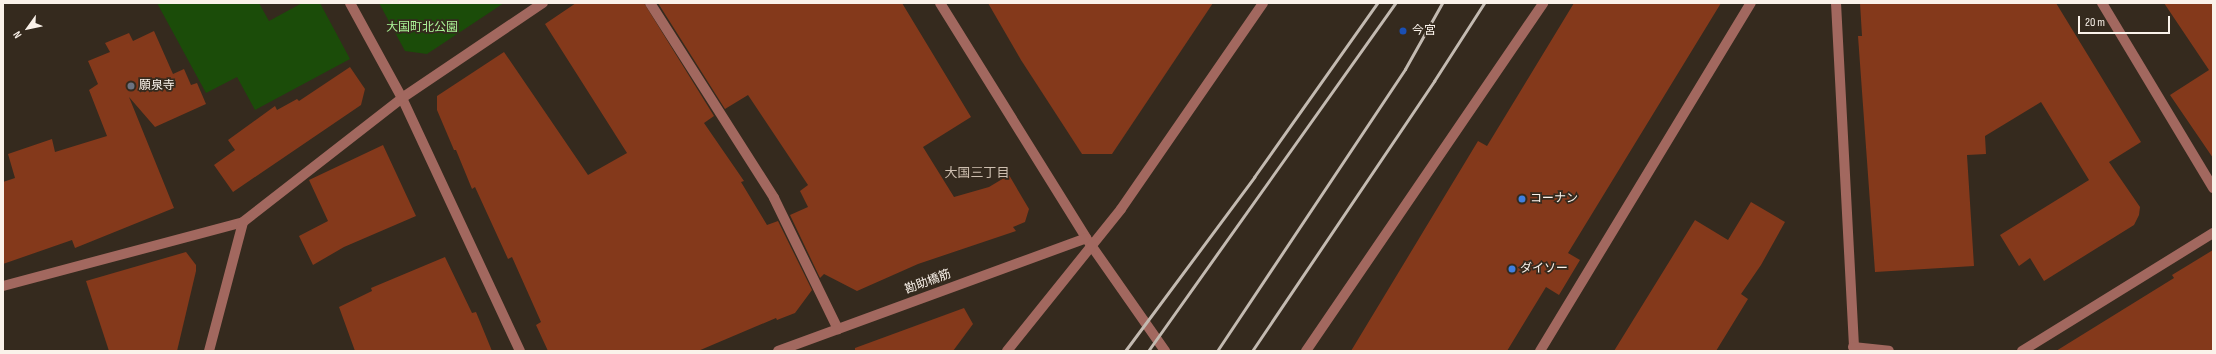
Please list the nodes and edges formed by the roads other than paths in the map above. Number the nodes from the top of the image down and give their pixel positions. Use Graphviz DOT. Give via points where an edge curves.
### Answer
graph roads {
  1 [pos="350,3"];
  2 [pos="543,3"];
  3 [pos="650,3"];
  4 [pos="940,3"];
  5 [pos="1264,3"];
  6 [pos="1543,3"];
  7 [pos="1751,3"];
  8 [pos="1836,3"];
  9 [pos="2102,3"];
  10 [pos="402,98"];
  11 [pos="2213,188"];
  12 [pos="243,222"];
  13 [pos="2213,233"];
  14 [pos="1089,242"];
  15 [pos="3,286"];
  16 [pos="838,329"];
  17 [pos="1854,349"];
  18 [pos="209,351"];
  19 [pos="520,351"];
  20 [pos="778,351"];
  21 [pos="1007,351"];
  22 [pos="1165,351"];
  23 [pos="1306,351"];
  24 [pos="1540,351"];
  25 [pos="1889,351"];
  26 [pos="2022,351"];
  1 -- 10 [label="street"];
  2 -- 10 [label="street"];
  3 -- 16 [label="street" via="774,198"];
  4 -- 14 [label="street"];
  5 -- 14 [label="street" via="1121,209"];
  6 -- 23 [label="street"];
  7 -- 24 [label="street"];
  8 -- 17 [label="street"];
  9 -- 11 [label="street"];
  10 -- 12 [label="street"];
  10 -- 19 [label="street"];
  12 -- 15 [label="street"];
  12 -- 18 [label="street"];
  13 -- 26 [label="street"];
  14 -- 16 [label="street, 勘助橋筋"];
  14 -- 21 [label="street"];
  14 -- 22 [label="street"];
  16 -- 20 [label="street, 勘助橋筋"];
  17 -- 25 [label="street"];
}
